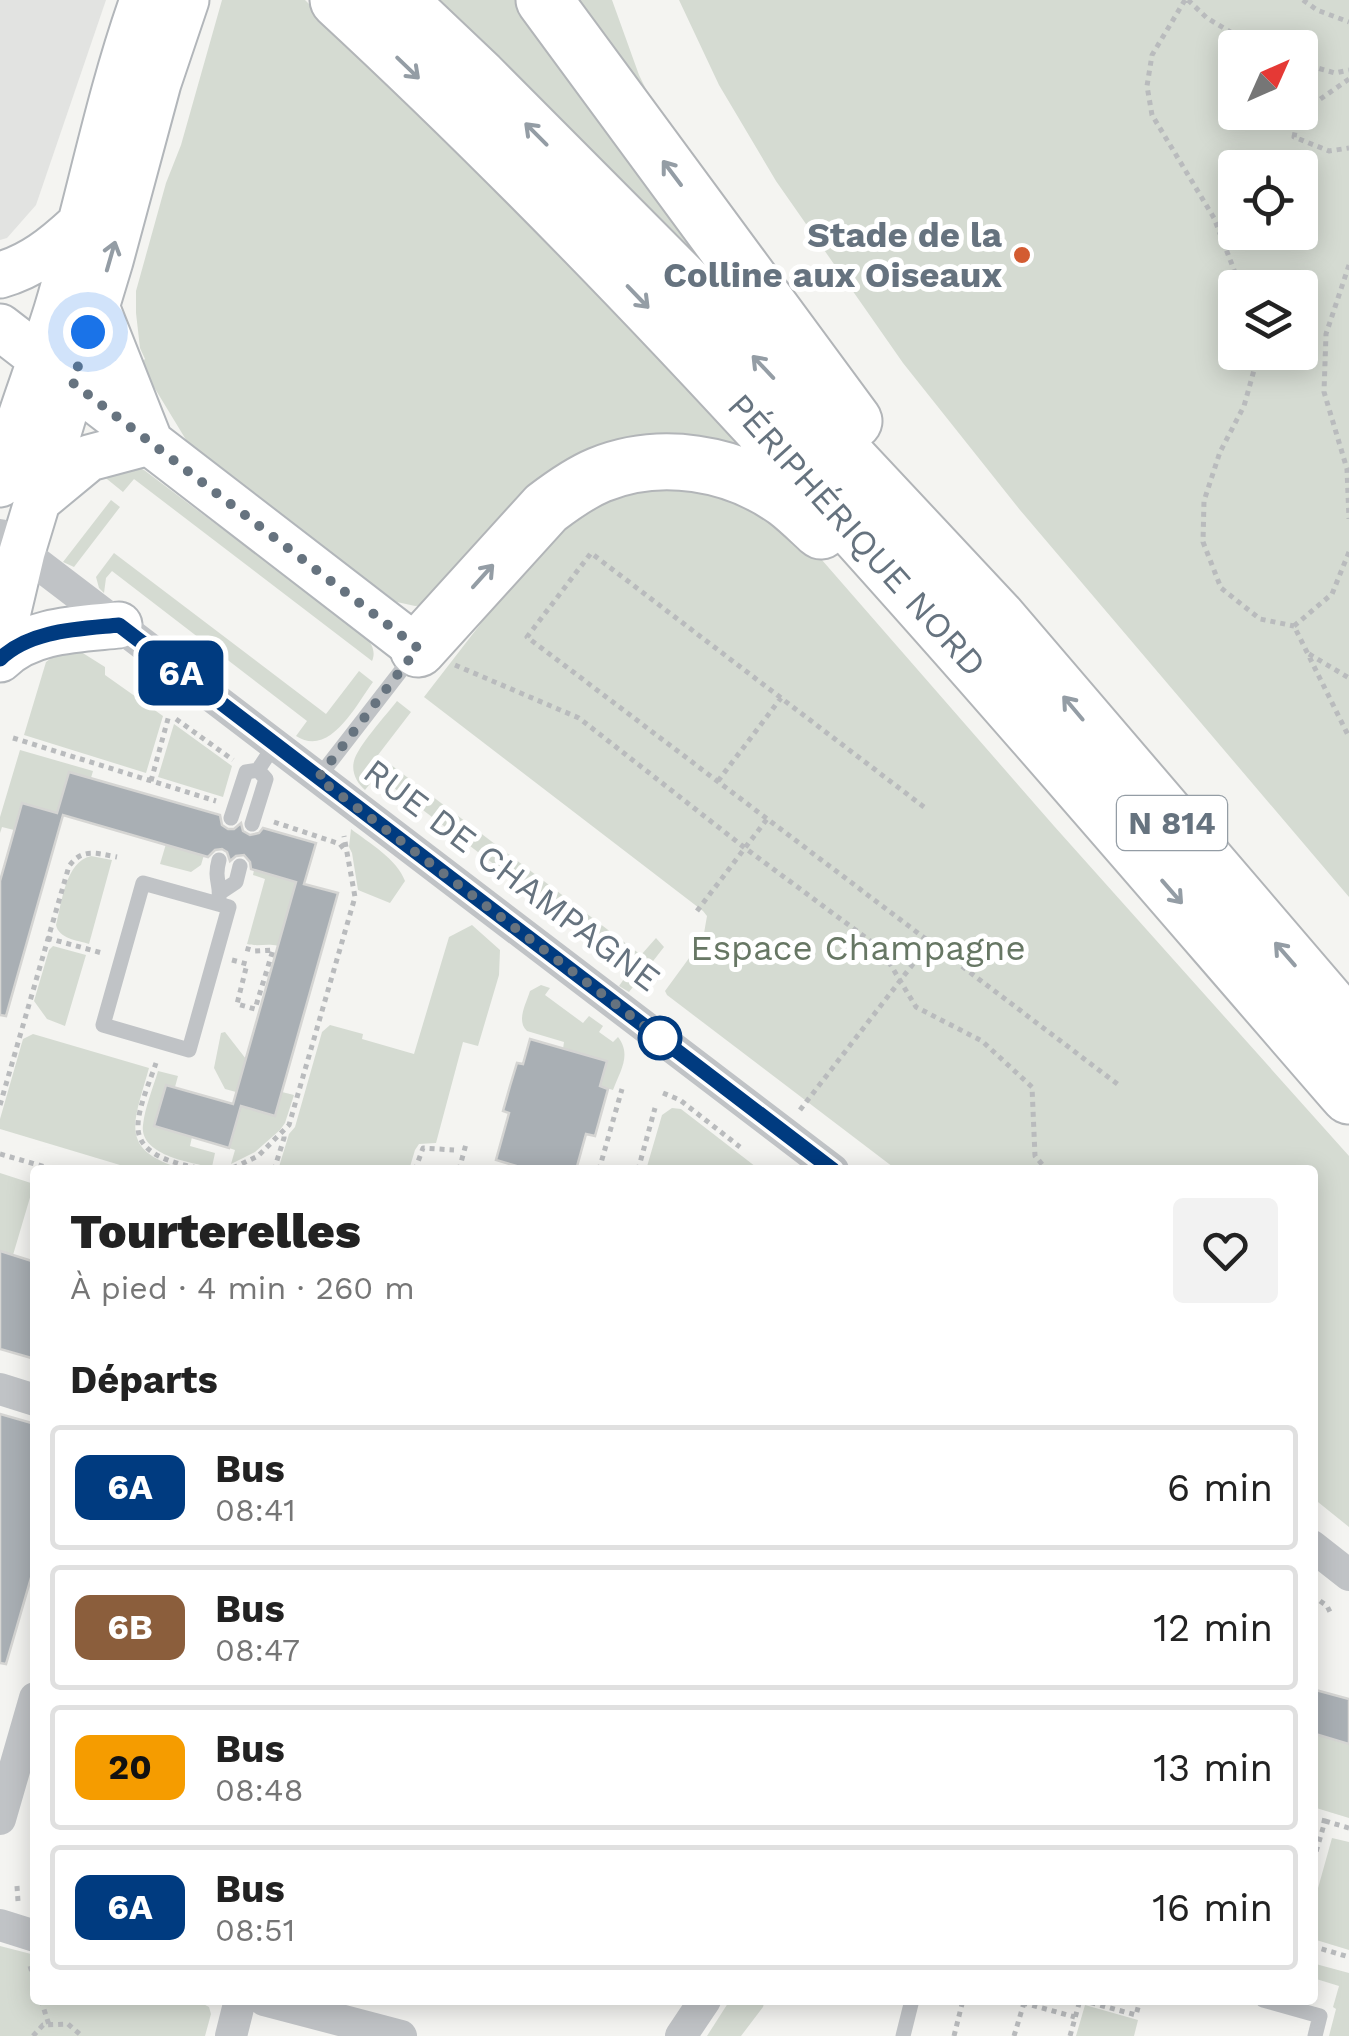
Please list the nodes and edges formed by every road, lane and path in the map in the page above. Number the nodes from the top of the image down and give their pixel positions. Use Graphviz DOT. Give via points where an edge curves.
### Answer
graph roads {
  1 [pos="142,0"];
  2 [pos="186,0"];
  3 [pos="338,0"];
  4 [pos="398,0"];
  5 [pos="544,0"];
  6 [pos="1186,0"];
  7 [pos="1303,0"];
  8 [pos="1349,22"];
  9 [pos="1226,30"];
  10 [pos="1318,69"];
  11 [pos="1349,70"];
  12 [pos="1349,80"];
  13 [pos="1349,148"];
  14 [pos="78,226"];
  15 [pos="1349,265"];
  16 [pos="1233,270"];
  17 [pos="0,275"];
  18 [pos="96,306"];
  19 [pos="0,327"];
  20 [pos="56,370"];
  21 [pos="1254,370"];
  22 [pos="150,442"];
  23 [pos="19,493"];
  24 [pos="1349,518"];
  25 [pos="11,544"];
  26 [pos="1349,552"];
  27 [pos="119,625"];
  28 [pos="972,625"];
  29 [pos="1294,626"];
  30 [pos="0,646"];
  31 [pos="418,648"];
  32 [pos="1308,654"];
  33 [pos="0,659"];
  34 [pos="1349,678"];
  35 [pos="780,698"];
  36 [pos="13,738"];
  37 [pos="1349,738"];
  38 [pos="266,757"];
  39 [pos="235,762"];
  40 [pos="318,778"];
  41 [pos="151,781"];
  42 [pos="718,781"];
  43 [pos="924,807"];
  44 [pos="228,811"];
  45 [pos="767,819"];
  46 [pos="258,822"];
  47 [pos="746,848"];
  48 [pos="116,857"];
  49 [pos="220,860"];
  50 [pos="240,866"];
  51 [pos="219,898"];
  52 [pos="697,912"];
  53 [pos="48,938"];
  54 [pos="930,942"];
  55 [pos="240,946"];
  56 [pos="215,956"];
  57 [pos="122,959"];
  58 [pos="899,982"];
  59 [pos="1349,1028"];
  60 [pos="156,1063"];
  61 [pos="1120,1086"];
  62 [pos="622,1089"];
  63 [pos="663,1093"];
  64 [pos="1349,1096"];
  65 [pos="806,1102"];
  66 [pos="0,1104"];
  67 [pos="655,1108"];
  68 [pos="284,1133"];
  69 [pos="466,1144"];
  70 [pos="740,1147"];
  71 [pos="454,1150"];
  72 [pos="0,1154"];
  73 [pos="38,1165"];
  74 [pos="186,1165"];
  75 [pos="237,1165"];
  76 [pos="276,1165"];
  77 [pos="417,1165"];
  78 [pos="460,1165"];
  79 [pos="601,1165"];
  80 [pos="639,1165"];
  81 [pos="826,1165"];
  82 [pos="1042,1165"];
  83 [pos="0,1390"];
  84 [pos="30,1399"];
  85 [pos="1318,1551"];
  86 [pos="1349,1575"];
  87 [pos="1318,1599"];
  88 [pos="1331,1614"];
  89 [pos="30,1715"];
  90 [pos="0,1819"];
  91 [pos="1318,1819"];
  92 [pos="1326,1821"];
  93 [pos="1349,1828"];
  94 [pos="1318,1847"];
  95 [pos="17,1886"];
  96 [pos="9,1913"];
  97 [pos="30,1932"];
  98 [pos="1318,1948"];
  99 [pos="1349,1957"];
  100 [pos="42,2005"];
  101 [pos="239,2005"];
  102 [pos="283,2005"];
  103 [pos="702,2005"];
  104 [pos="911,2005"];
  105 [pos="962,2005"];
  106 [pos="1023,2005"];
  107 [pos="1031,2005"];
  108 [pos="1079,2005"];
  109 [pos="1099,2005"];
  110 [pos="1139,2005"];
  111 [pos="1280,2005"];
  112 [pos="1075,2017"];
  113 [pos="48,2025"];
  114 [pos="33,2036"];
  115 [pos="82,2036"];
  116 [pos="231,2036"];
  117 [pos="400,2036"];
  118 [pos="681,2036"];
  119 [pos="902,2036"];
  120 [pos="954,2036"];
  121 [pos="1014,2036"];
  122 [pos="1070,2036"];
  123 [pos="1315,2036"];
  1 -- 14 [label="main road"];
  18 -- 2 [label="main road, one-way"];
  3 -- 28 [label="highway, PÉRIPHÉRIQUE NORD / N 814, one-way"];
  28 -- 4 [label="highway, PÉRIPHÉRIQUE NORD / N 814, one-way" via="689,288"];
  28 -- 5 [label="highway, one-way" via="874,446"];
  6 -- 9 [label="path"];
  6 -- 16 [label="path" via="1152,55 1146,86 1152,115 1214,218"];
  7 -- 8 [label="path"];
  10 -- 11 [label="path"];
  12 -- 13 [label="path" via="1300,114 1294,138 1329,151"];
  14 -- 17 [label="main road" via="31,263"];
  14 -- 20 [label="main road" via="56,311"];
  15 -- 24 [label="path" via="1326,334 1324,392 1347,470"];
  18 -- 20 [label="main road"];
  18 -- 22 [label="main road"];
  19 -- 20 [label="main road"];
  20 -- 22 [label="main road"];
  20 -- 23 [label="main road" via="20,414"];
  21 -- 29 [label="path" via="1204,502 1203,542 1221,588 1260,619"];
  22 -- 23 [label="main road" via="89,458"];
  22 -- 31 [label="main road"];
  23 -- 25 [label="main road"];
  25 -- 27 [label="street, RUE DE CHAMPAGNE"];
  25 -- 30 [label="main road"];
  26 -- 29 [label="path" via="1332,594"];
  27 -- 33 [label="main road" via="45,634"];
  27 -- 38 [label="street, RUE DE CHAMPAGNE"];
  31 -- 28 [label="highway, one-way" via="546,508 600,474 656,460 742,476 785,500 832,540 890,602"];
  59 -- 28 [label="highway, PÉRIPHÉRIQUE NORD / N 814, one-way"];
  28 -- 64 [label="highway, PÉRIPHÉRIQUE NORD / N 814, one-way"];
  29 -- 32 [label="path"];
  31 -- 40 [label="lane"];
  31 -- 47 [label="path" via="580,718"];
  32 -- 34 [label="path"];
  32 -- 37 [label="path"];
  35 -- 42 [label="path"];
  35 -- 42 [label="path" via="591,554 527,637"];
  35 -- 43 [label="path"];
  36 -- 41 [label="path"];
  38 -- 40 [label="street, RUE DE CHAMPAGNE"];
  38 -- 44 [label="lane" via="246,772"];
  38 -- 46 [label="lane"];
  39 -- 41 [label="path" via="173,717"];
  40 -- 81 [label="street, RUE DE CHAMPAGNE"];
  41 -- 44 [label="path"];
  42 -- 45 [label="path"];
  45 -- 47 [label="path"];
  45 -- 54 [label="path"];
  46 -- 68 [label="path" via="340,844 356,897"];
  47 -- 52 [label="path"];
  47 -- 58 [label="path" via="880,949"];
  48 -- 53 [label="path" via="83,852 68,866"];
  49 -- 51 [label="lane" via="214,876"];
  50 -- 51 [label="lane" via="236,882"];
  51 -- 56 [label="lane" via="229,908"];
  51 -- 57 [label="lane" via="143,883"];
  53 -- 57 [label="path"];
  53 -- 66 [label="path"];
  54 -- 58 [label="path"];
  54 -- 61 [label="path"];
  55 -- 56 [label="path" via="273,950 254,1009 237,1004 247,964"];
  56 -- 57 [label="lane" via="189,1050 103,1025"];
  58 -- 65 [label="path"];
  58 -- 82 [label="path" via="916,1007 982,1041 1032,1087 1035,1156"];
  60 -- 74 [label="path" via="138,1123 141,1140 156,1155"];
  62 -- 79 [label="path"];
  63 -- 70 [label="path"];
  67 -- 80 [label="path"];
  68 -- 75 [label="path"];
  68 -- 76 [label="path"];
  69 -- 78 [label="path"];
  71 -- 77 [label="path" via="423,1148"];
  72 -- 73 [label="path"];
  83 -- 84 [label="street"];
  85 -- 86 [label="street"];
  87 -- 88 [label="path"];
  89 -- 90 [label="street"];
  91 -- 92 [label="path"];
  92 -- 93 [label="path"];
  92 -- 94 [label="path"];
  95 -- 96 [label="path"];
  96 -- 97 [label="street"];
  98 -- 99 [label="path"];
  100 -- 113 [label="path"];
  101 -- 116 [label="street"];
  102 -- 117 [label="street"];
  103 -- 118 [label="street"];
  104 -- 119 [label="lane"];
  105 -- 120 [label="path"];
  106 -- 121 [label="path"];
  107 -- 112 [label="path"];
  108 -- 112 [label="path"];
  109 -- 110 [label="path" via="1136,2015"];
  111 -- 123 [label="lane" via="1320,2016"];
  112 -- 122 [label="path"];
  113 -- 114 [label="path"];
  113 -- 115 [label="path" via="68,2024"];
}
